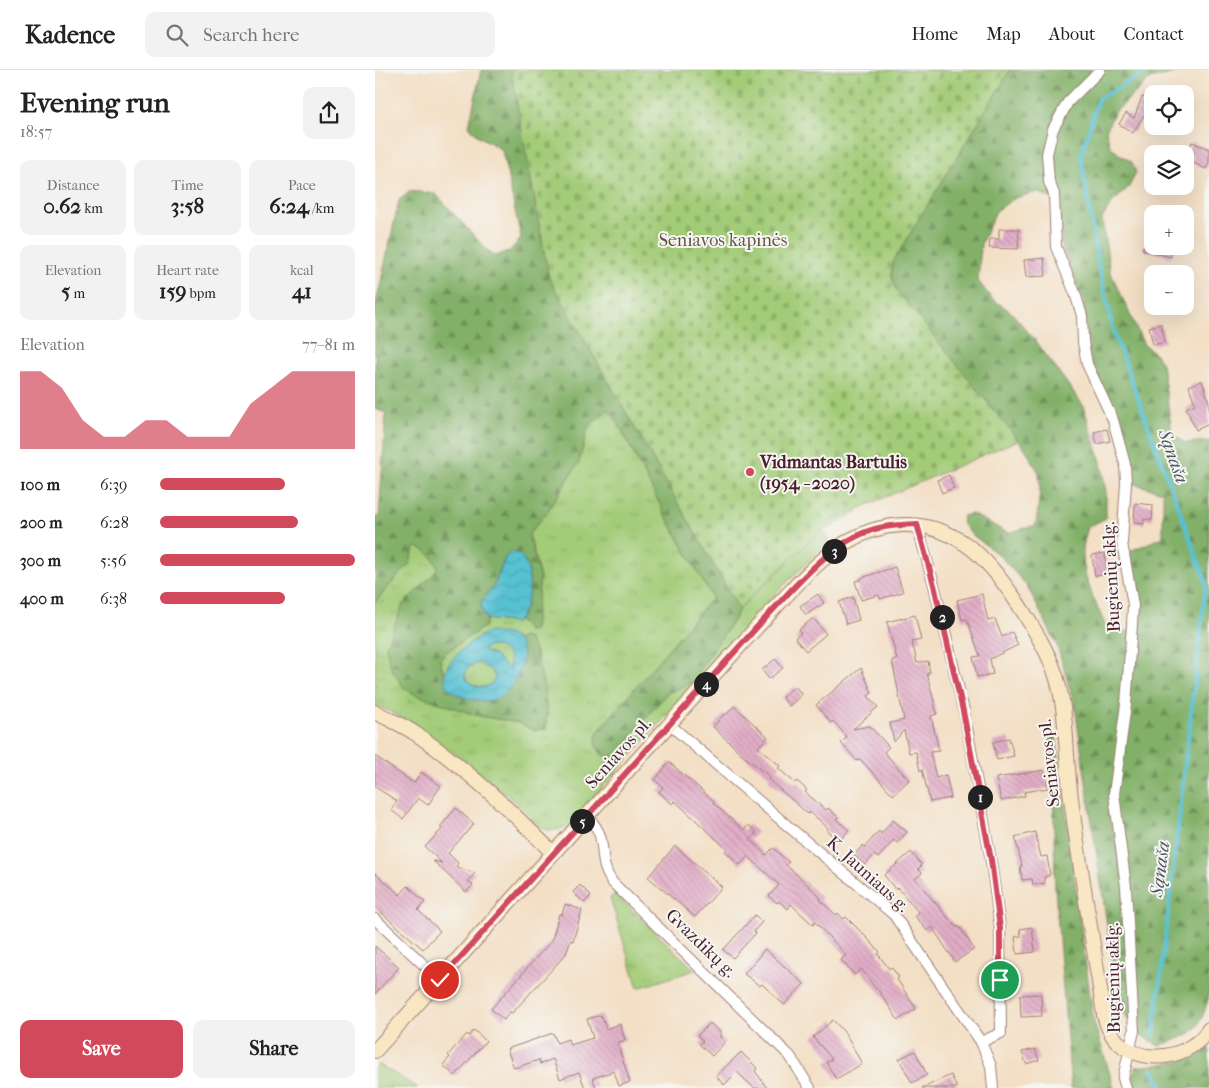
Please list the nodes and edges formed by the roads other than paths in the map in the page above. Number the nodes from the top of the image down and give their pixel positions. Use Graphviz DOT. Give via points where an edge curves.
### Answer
graph roads {
  1 [pos="1100,70"];
  2 [pos="917,524"];
  3 [pos="375,712"];
  4 [pos="669,724"];
  5 [pos="587,815"];
  6 [pos="553,853"];
  7 [pos="375,919"];
  8 [pos="440,980"];
  9 [pos="1209,1029"];
  10 [pos="981,1042"];
  11 [pos="1128,1050"];
  12 [pos="375,1051"];
  13 [pos="811,1088"];
  14 [pos="993,1088"];
  15 [pos="1126,1088"];
  1 -- 11 [label="street, Bugienių aklg." via="1068,102 1053,128 1047,154 1049,182 1054,194 1056,247 1082,316 1087,364 1113,420 1125,464 1122,543 1133,615 1114,794 1128,914 1133,1031"];
  2 -- 4 [label="main road, Seniavos pl." via="873,530 827,556"];
  2 -- 10 [label="street" via="963,711 991,860 1000,928 1001,1033"];
  2 -- 11 [label="main road, Seniavos pl." via="954,536 988,564 1014,597 1054,670 1064,719 1074,820 1104,1015 1112,1035"];
  3 -- 6 [label="main road" via="435,748 519,819"];
  4 -- 5 [label="main road, Seniavos pl."];
  4 -- 10 [label="street, K. Jauniaus g." via="894,915"];
  5 -- 6 [label="main road, Seniavos pl."];
  5 -- 13 [label="street, Gvazdikų g." via="600,835 603,863 612,882 790,1056"];
  6 -- 8 [label="main road, Seniavos pl."];
  7 -- 8 [label="street"];
  8 -- 12 [label="main road, Seniavos pl."];
  9 -- 11 [label="main road" via="1193,1046 1164,1057"];
  10 -- 14 [label="street, K. Jauniaus g." via="991,1066"];
  11 -- 15 [label="street, Bugienių aklg." via="1123,1078"];
}
